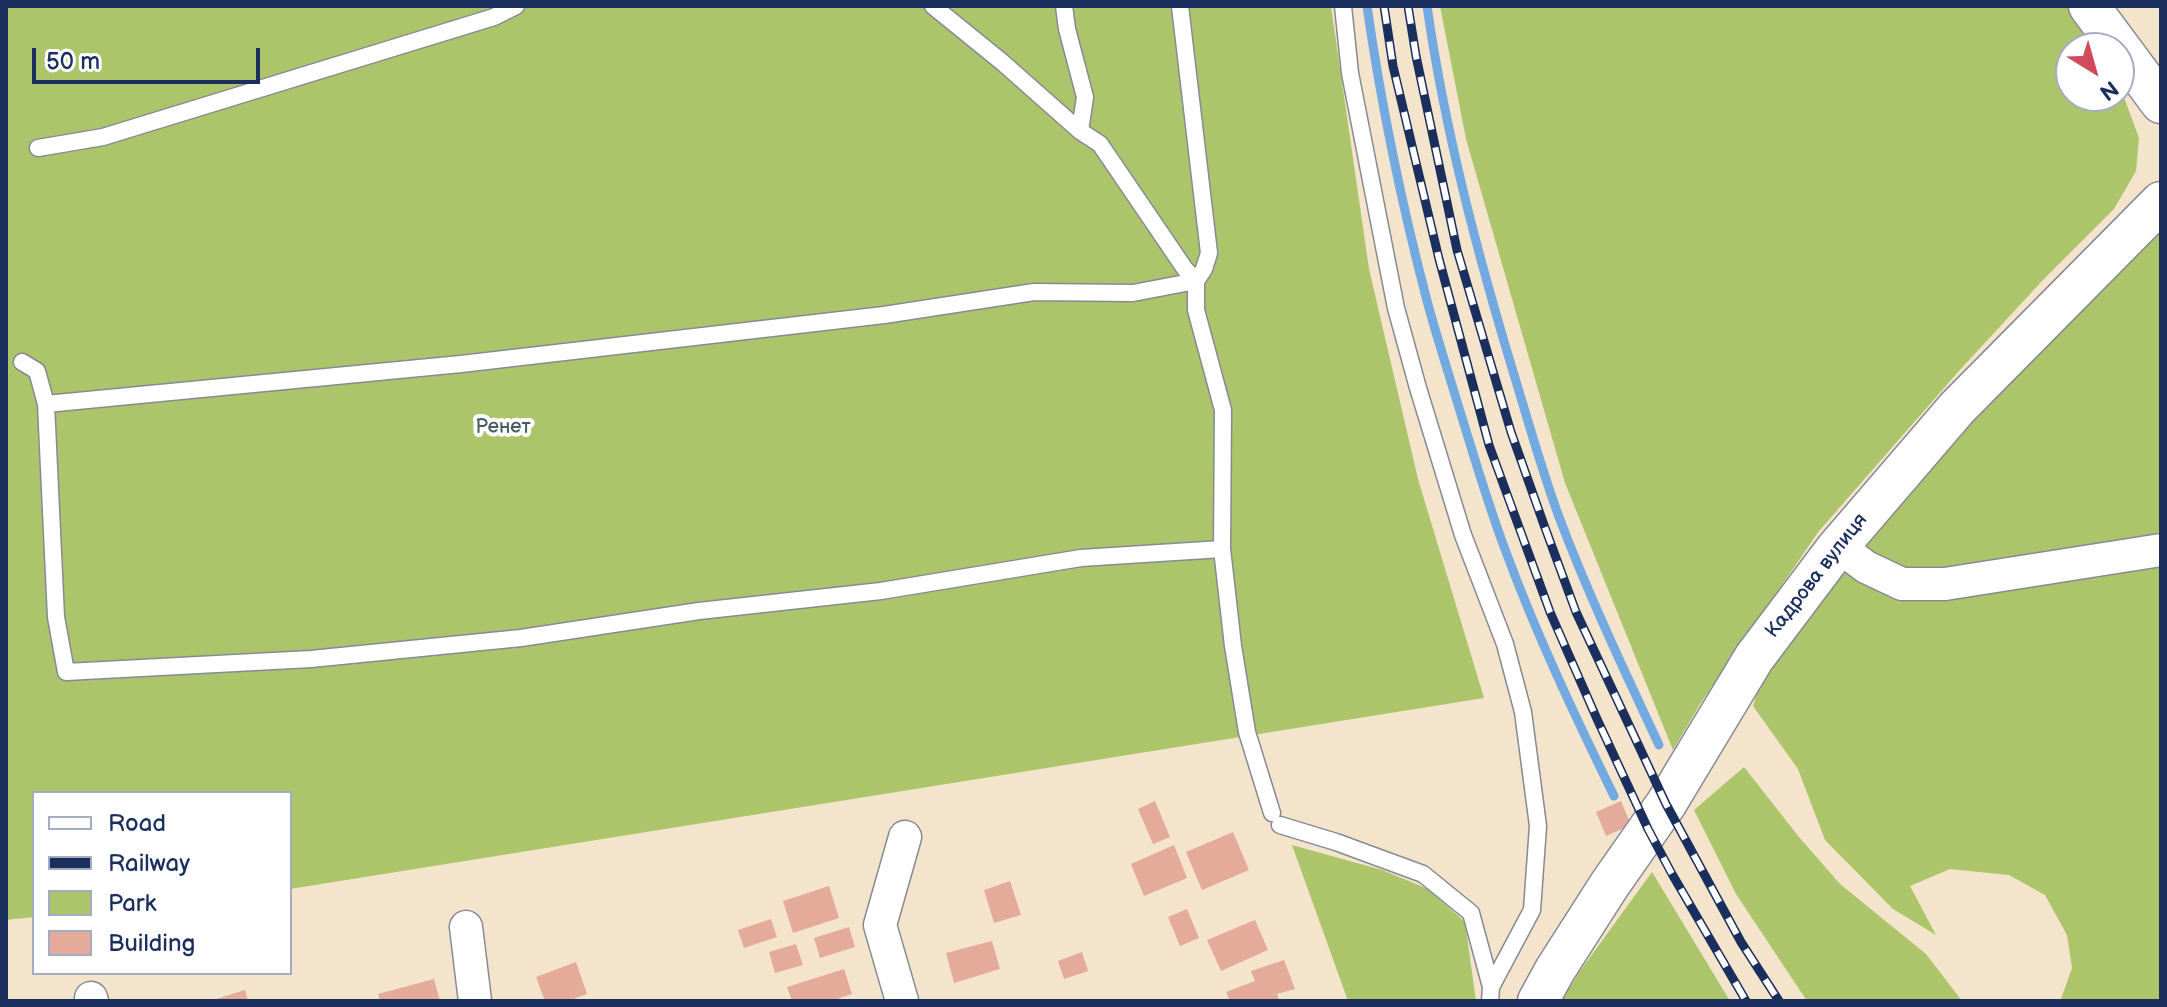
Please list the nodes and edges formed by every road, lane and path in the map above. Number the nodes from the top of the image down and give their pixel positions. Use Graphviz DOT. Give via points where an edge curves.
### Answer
graph roads {
  1 [pos="516,6"];
  2 [pos="933,6"];
  3 [pos="1064,6"];
  4 [pos="1180,6"];
  5 [pos="1343,6"];
  6 [pos="2089,6"];
  7 [pos="2161,103"];
  8 [pos="1080,131"];
  9 [pos="38,148"];
  10 [pos="2161,202"];
  11 [pos="1196,281"];
  12 [pos="22,362"];
  13 [pos="46,404"];
  14 [pos="1222,549"];
  15 [pos="1836,549"];
  16 [pos="2161,550"];
  17 [pos="905,837"];
  18 [pos="466,927"];
  19 [pos="1491,994"];
  20 [pos="475,1001"];
  21 [pos="902,1001"];
  22 [pos="1538,1001"];
  1 -- 9 [label="lane" via="103,137"];
  2 -- 8 [label="lane"];
  3 -- 8 [label="lane" via="1085,97"];
  4 -- 11 [label="lane" via="1209,253"];
  5 -- 19 [label="lane" via="1350,73 1396,308 1523,712 1538,826 1532,910"];
  6 -- 7 [label="street"];
  8 -- 11 [label="lane" via="1100,144"];
  10 -- 15 [label="street, Кадрова вулиця" via="1957,408"];
  11 -- 13 [label="lane" via="1133,293 1034,292 884,315 461,364"];
  11 -- 14 [label="lane" via="1196,310 1223,410"];
  12 -- 13 [label="lane" via="37,371"];
  13 -- 14 [label="lane" via="56,617 66,672 311,659 491,641 881,591 1081,558"];
  14 -- 19 [label="lane" via="1247,732 1276,819 1423,874 1471,913"];
  15 -- 16 [label="street" via="1902,584 1945,584"];
  15 -- 22 [label="street, Кадрова вулиця" via="1754,658"];
  17 -- 21 [label="street" via="880,925"];
  18 -- 20 [label="street"];
}
